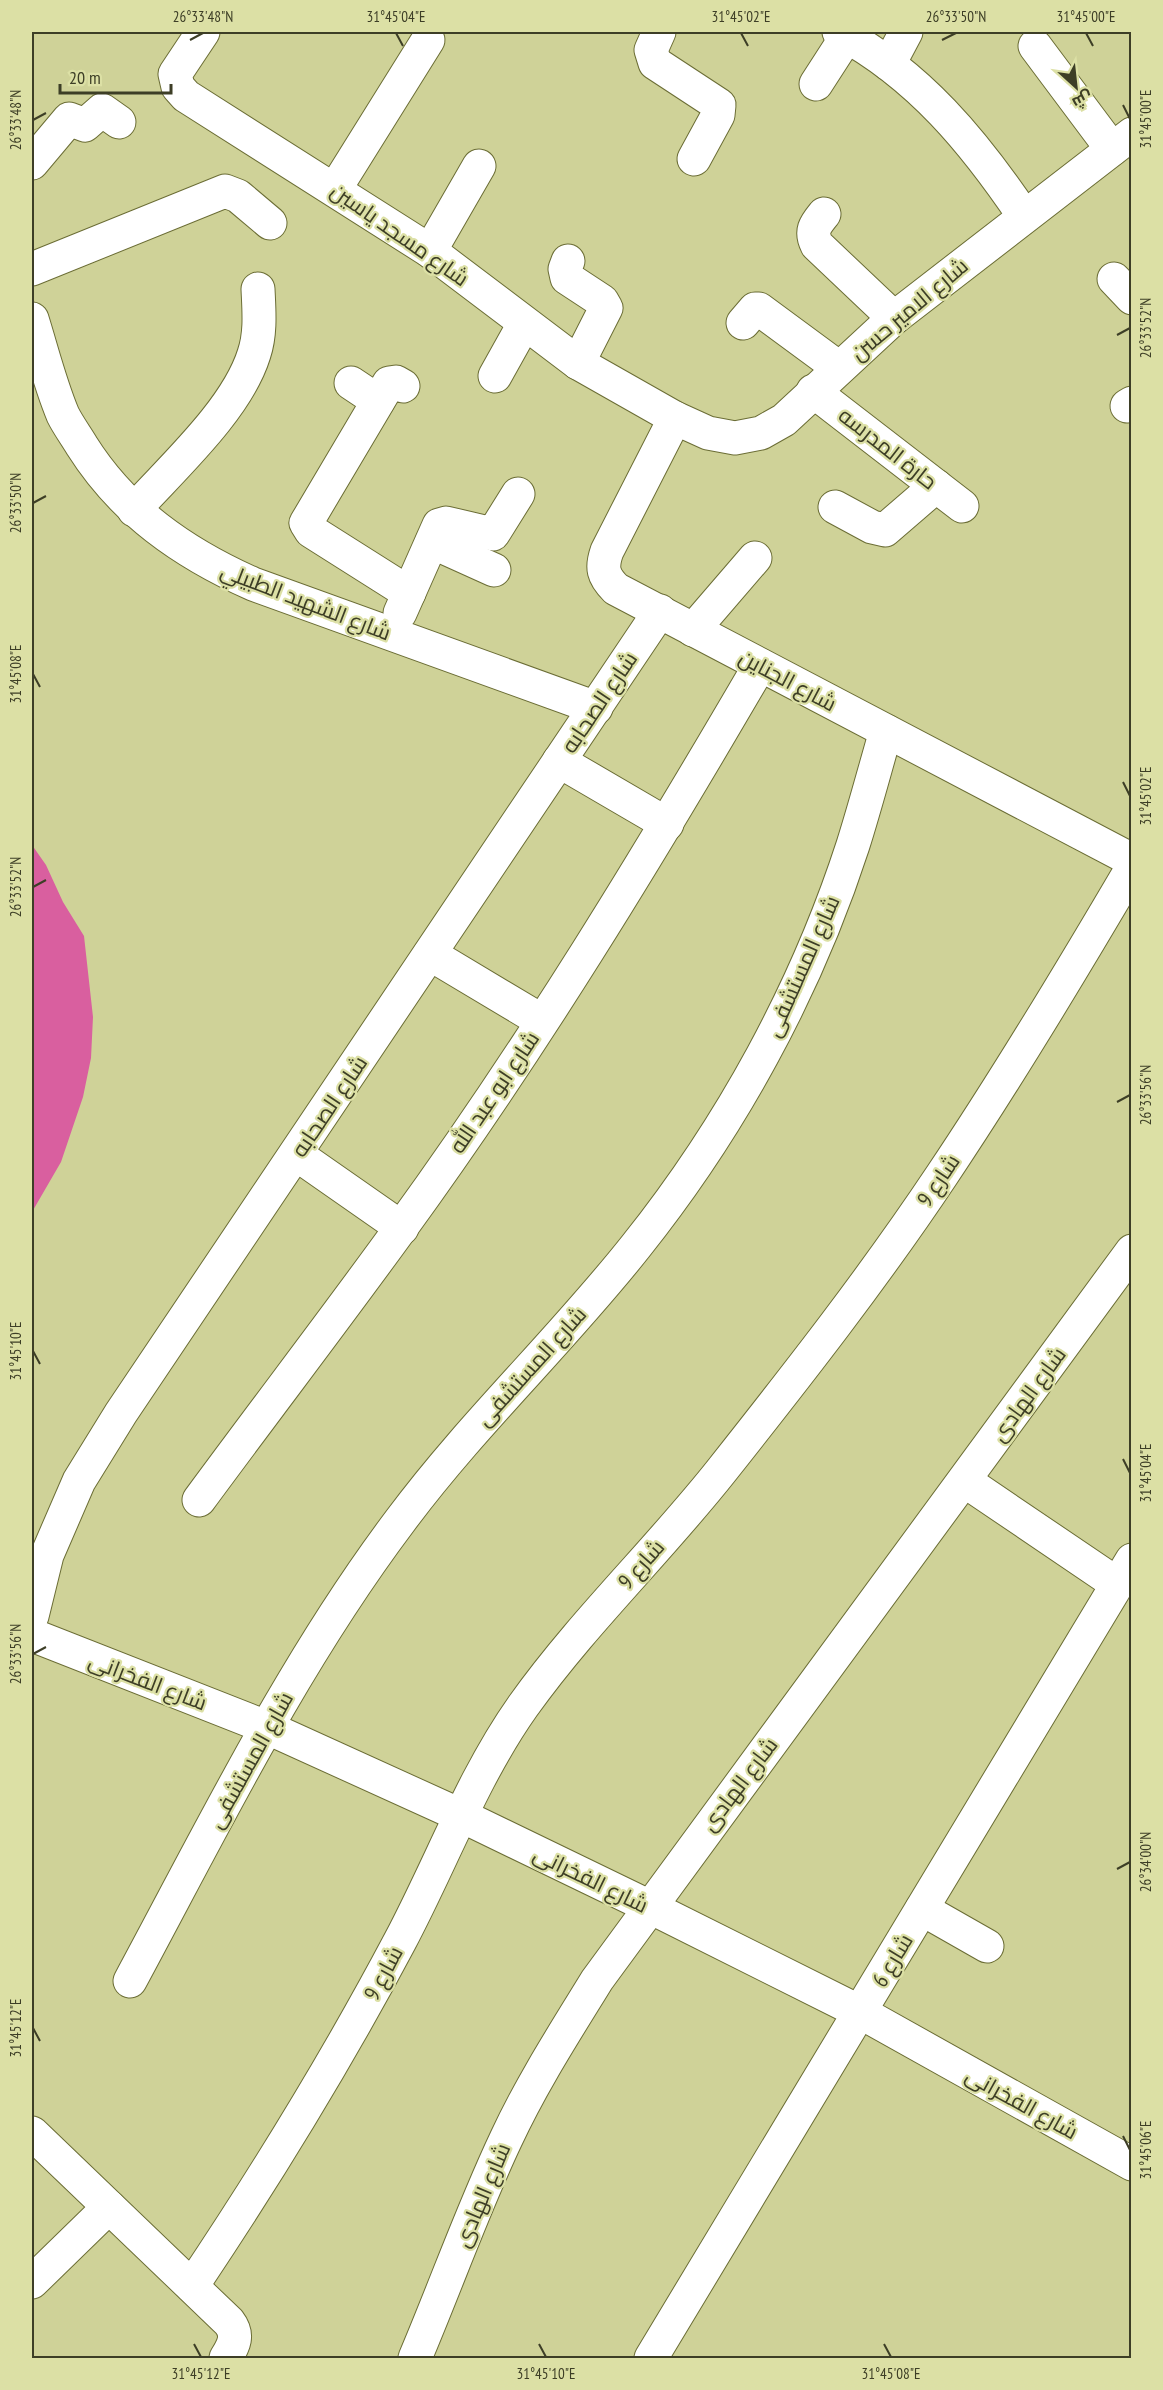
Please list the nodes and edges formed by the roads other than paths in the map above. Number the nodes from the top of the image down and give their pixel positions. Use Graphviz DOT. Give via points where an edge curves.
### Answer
graph roads {
  1 [pos="203,32"];
  2 [pos="658,32"];
  3 [pos="906,32"];
  4 [pos="843,34"];
  5 [pos="428,40"];
  6 [pos="1035,46"];
  7 [pos="889,64"];
  8 [pos="816,84"];
  9 [pos="119,122"];
  10 [pos="1122,142"];
  11 [pos="694,159"];
  12 [pos="32,163"];
  13 [pos="479,166"];
  14 [pos="335,189"];
  15 [pos="824,214"];
  16 [pos="1024,216"];
  17 [pos="270,223"];
  18 [pos="430,251"];
  19 [pos="568,261"];
  20 [pos="32,269"];
  21 [pos="258,289"];
  22 [pos="894,318"];
  23 [pos="32,319"];
  24 [pos="743,323"];
  25 [pos="524,324"];
  26 [pos="579,363"];
  27 [pos="839,368"];
  28 [pos="495,376"];
  29 [pos="376,387"];
  30 [pos="813,391"];
  31 [pos="675,418"];
  32 [pos="936,486"];
  33 [pos="518,494"];
  34 [pos="962,506"];
  35 [pos="835,507"];
  36 [pos="134,510"];
  37 [pos="432,542"];
  38 [pos="755,558"];
  39 [pos="494,570"];
  40 [pos="409,593"];
  41 [pos="660,612"];
  42 [pos="693,630"];
  43 [pos="390,633"];
  44 [pos="760,665"];
  45 [pos="596,708"];
  46 [pos="886,731"];
  47 [pos="560,761"];
  48 [pos="667,824"];
  49 [pos="1131,860"];
  50 [pos="1131,868"];
  51 [pos="430,954"];
  52 [pos="542,1021"];
  53 [pos="296,1154"];
  54 [pos="402,1228"];
  55 [pos="1131,1251"];
  56 [pos="965,1481"];
  57 [pos="199,1500"];
  58 [pos="1124,1572"];
  59 [pos="32,1616"];
  60 [pos="32,1635"];
  61 [pos="266,1728"];
  62 [pos="462,1816"];
  63 [pos="648,1906"];
  64 [pos="922,1909"];
  65 [pos="987,1946"];
  66 [pos="130,1981"];
  67 [pos="860,2012"];
  68 [pos="32,2133"];
  69 [pos="1131,2164"];
  70 [pos="109,2207"];
  71 [pos="32,2282"];
  72 [pos="192,2286"];
  73 [pos="226,2358"];
  74 [pos="415,2358"];
  75 [pos="651,2358"];
  1 -- 14 [label="street, شارع مسجد ياسين" via="175,74 178,87 186,96"];
  2 -- 11 [label="street" via="651,50 655,63 720,105"];
  3 -- 7 [label="street"];
  4 -- 7 [label="street"];
  4 -- 8 [label="street"];
  5 -- 14 [label="street"];
  6 -- 10 [label="street"];
  7 -- 16 [label="street" via="948,116 985,158"];
  9 -- 12 [label="street" via="102,110 85,125 69,119"];
  10 -- 16 [label="street, شارع الامير حسن"];
  13 -- 18 [label="street"];
  14 -- 18 [label="street, شارع مسجد ياسين"];
  15 -- 22 [label="street" via="814,226 817,245"];
  16 -- 22 [label="street, شارع الامير حسن"];
  17 -- 20 [label="street" via="238,196 225,191"];
  18 -- 25 [label="street, شارع مسجد ياسين"];
  19 -- 26 [label="street" via="567,278 602,301 606,308"];
  21 -- 36 [label="street" via="260,321 255,352 243,382"];
  22 -- 27 [label="street, شارع الامير حسن"];
  23 -- 36 [label="street, شارع الشهيد الطبيلي" via="63,415 95,466"];
  24 -- 27 [label="street" via="759,309"];
  25 -- 26 [label="street, شارع مسجد ياسين"];
  25 -- 28 [label="street"];
  26 -- 31 [label="street, شارع مسجد ياسين"];
  27 -- 30 [label="street, شارع الامير حسن"];
  29 -- 40 [label="street" via="306,523 311,531"];
  30 -- 31 [label="street, شارع الامير حسن" via="784,420 761,433 735,438 708,433"];
  30 -- 32 [label="street, حارة المدرسه"];
  31 -- 41 [label="street, شارع الجناين" via="602,566 606,579 616,589"];
  32 -- 34 [label="street, حارة المدرسه"];
  32 -- 35 [label="street" via="885,530"];
  33 -- 37 [label="street" via="495,533 443,523"];
  36 -- 43 [label="street, شارع الشهيد الطبيلي" via="170,540 210,564 252,584"];
  37 -- 39 [label="street"];
  37 -- 40 [label="street"];
  38 -- 42 [label="street"];
  40 -- 43 [label="street"];
  41 -- 42 [label="street, شارع الجناين"];
  41 -- 45 [label="street, شارع الصحابه"];
  42 -- 44 [label="street, شارع الجناين"];
  43 -- 45 [label="street, شارع الشهيد الطبيلي"];
  44 -- 46 [label="street, شارع الجناين"];
  44 -- 48 [label="street, شارع ابو عبد الله"];
  45 -- 47 [label="street, شارع الصحابه"];
  46 -- 49 [label="street, شارع الجناين"];
  46 -- 61 [label="street, شارع المستشفى" via="853,846 812,953 763,1055 704,1154 636,1246 563,1333 478,1424 399,1522 328,1624"];
  47 -- 48 [label="street"];
  47 -- 51 [label="street, شارع الصحابه"];
  48 -- 52 [label="street, شارع ابو عبد الله"];
  50 -- 62 [label="street, شارع 9" via="1041,1022 940,1178 832,1329 718,1475 533,1694 489,1762"];
  51 -- 52 [label="street"];
  51 -- 53 [label="street, شارع الصحابه"];
  52 -- 54 [label="street, شارع ابو عبد الله"];
  53 -- 54 [label="street"];
  53 -- 59 [label="street, شارع الصحابه" via="79,1481 47,1555"];
  54 -- 57 [label="street, شارع ابو عبد الله"];
  55 -- 56 [label="street, شارع الهادى"];
  56 -- 58 [label="street"];
  56 -- 63 [label="street, شارع الهادى"];
  58 -- 64 [label="street, شارع 6"];
  60 -- 61 [label="street, شارع الفخرانى"];
  61 -- 62 [label="street, شارع الفخرانى"];
  61 -- 66 [label="street, شارع المستشفى"];
  62 -- 63 [label="street, شارع الفخرانى"];
  62 -- 72 [label="street, شارع 9" via="337,2057"];
  63 -- 67 [label="street, شارع الفخرانى"];
  63 -- 74 [label="street, شارع الهادى" via="549,2056 507,2137"];
  64 -- 65 [label="street"];
  64 -- 67 [label="street, شارع 6"];
  67 -- 69 [label="street, شارع الفخرانى"];
  67 -- 75 [label="street, شارع 6"];
  68 -- 70 [label="street"];
  70 -- 71 [label="street"];
  70 -- 72 [label="street"];
  72 -- 73 [label="street" via="235,2330 234,2346"];
}
